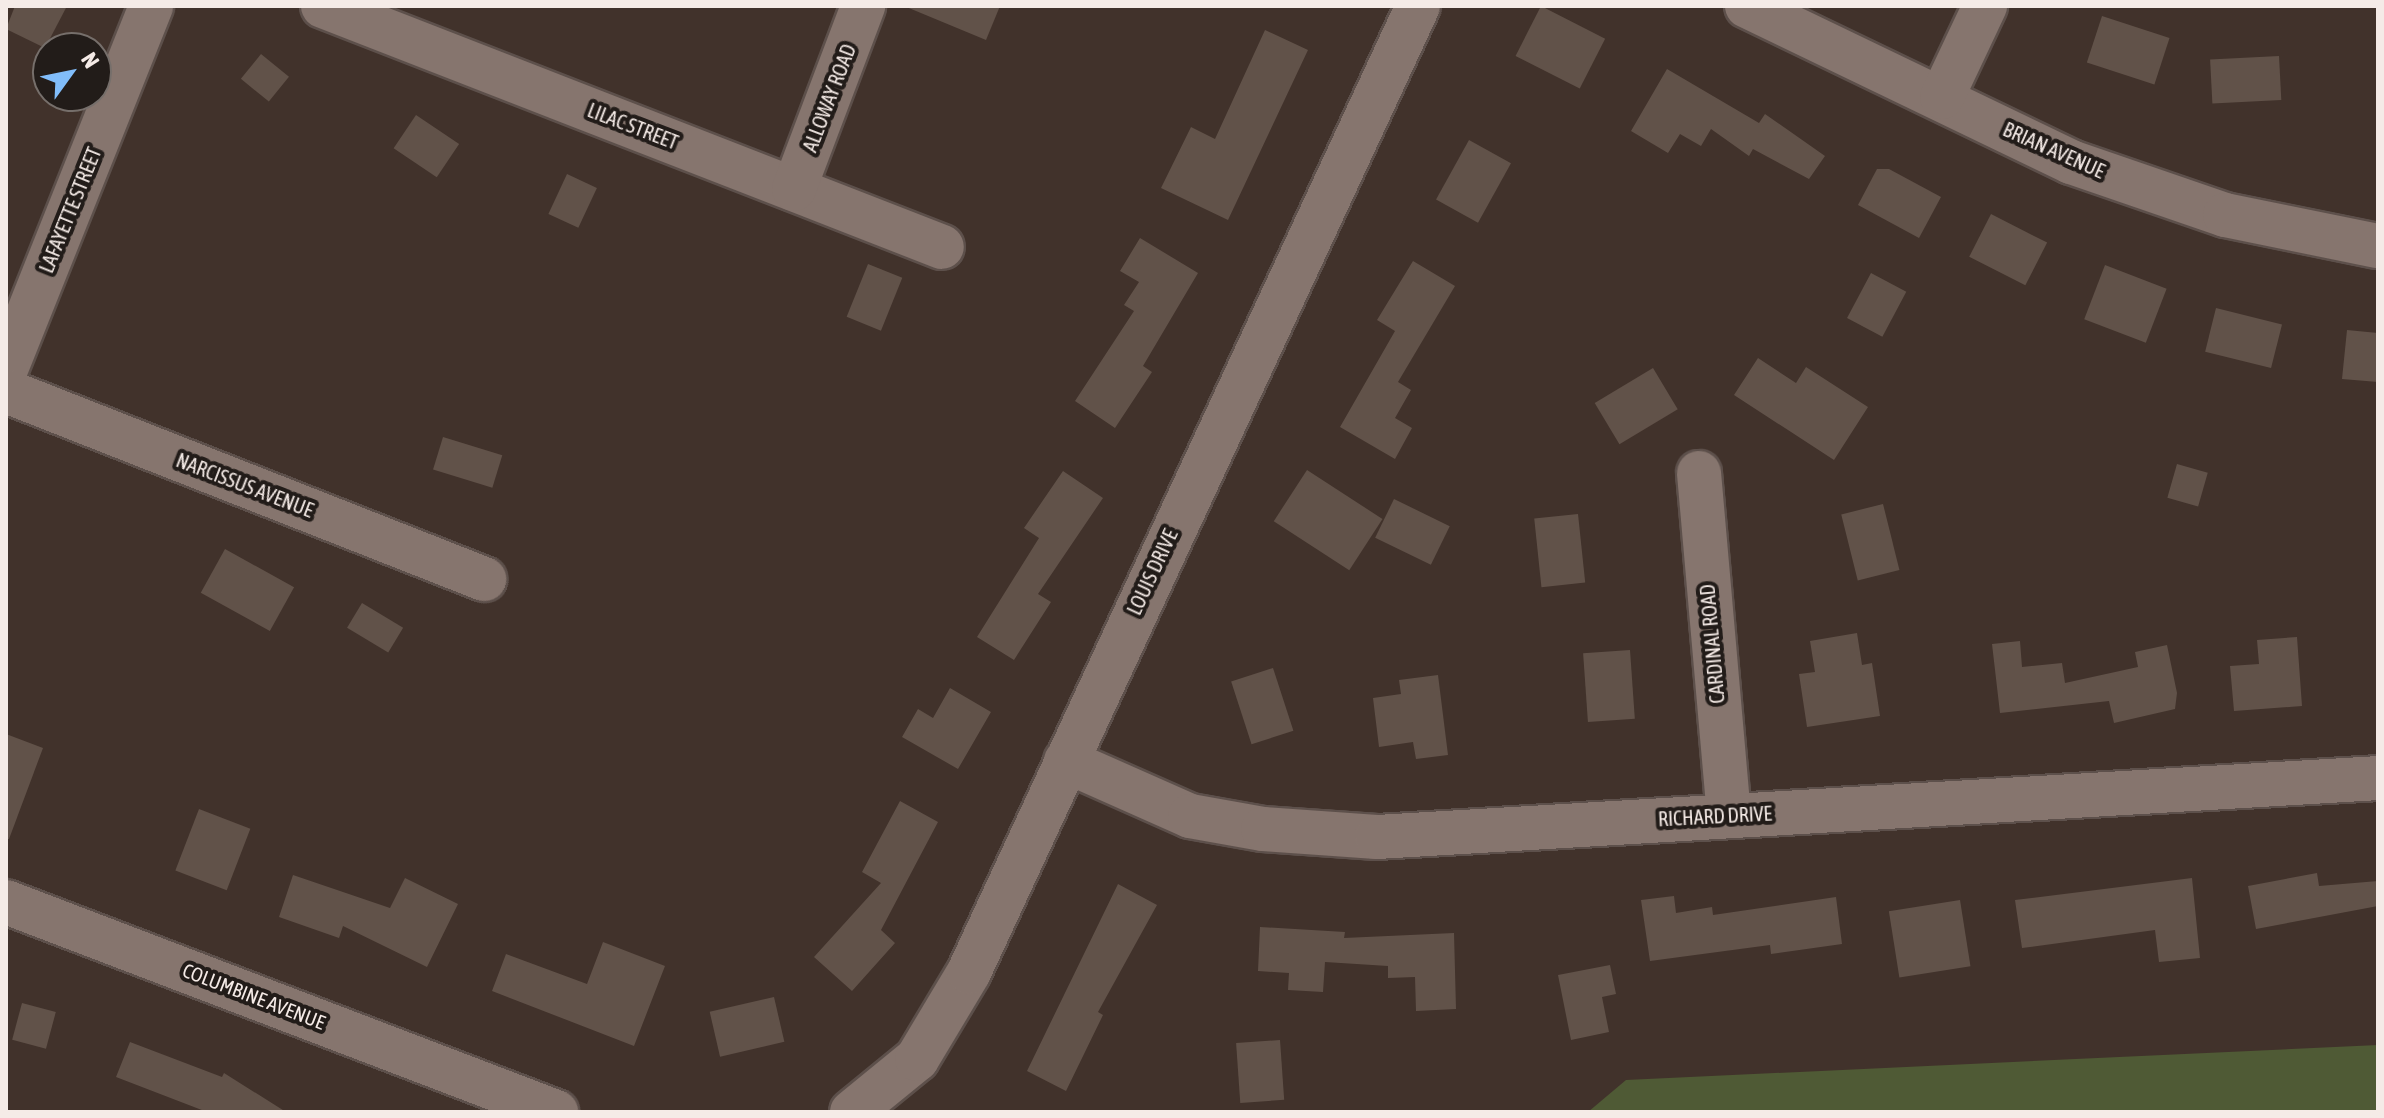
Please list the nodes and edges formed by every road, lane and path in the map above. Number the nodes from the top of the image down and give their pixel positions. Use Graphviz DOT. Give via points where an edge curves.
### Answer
graph roads {
  1 [pos="151,6"];
  2 [pos="323,6"];
  3 [pos="863,6"];
  4 [pos="1418,6"];
  5 [pos="1747,6"];
  6 [pos="1985,6"];
  7 [pos="418,23"];
  8 [pos="1942,97"];
  9 [pos="794,189"];
  10 [pos="2378,246"];
  11 [pos="942,247"];
  12 [pos="6,369"];
  13 [pos="6,391"];
  14 [pos="1699,473"];
  15 [pos="484,579"];
  16 [pos="1066,761"];
  17 [pos="2378,778"];
  18 [pos="1729,815"];
  19 [pos="6,902"];
  20 [pos="556,1112"];
  21 [pos="852,1112"];
  1 -- 12 [label="street, LAFAYETTE STREET"];
  2 -- 7 [label="street, LILAC STREET"];
  3 -- 9 [label="street, ALLOWAY ROAD"];
  4 -- 16 [label="street, LOUIS DRIVE"];
  5 -- 8 [label="street, BRIAN AVENUE"];
  6 -- 8 [label="street"];
  7 -- 9 [label="street, LILAC STREET"];
  8 -- 10 [label="street, BRIAN AVENUE" via="2071,162 2225,215"];
  9 -- 11 [label="street, LILAC STREET"];
  13 -- 15 [label="street, NARCISSUS AVENUE"];
  14 -- 18 [label="street, CARDINAL ROAD"];
  16 -- 18 [label="street, RICHARD DRIVE" via="1190,816 1263,829 1377,837"];
  16 -- 21 [label="street, LOUIS DRIVE" via="969,972 917,1059"];
  17 -- 18 [label="street, RICHARD DRIVE"];
  19 -- 20 [label="street, COLUMBINE AVENUE"];
}
